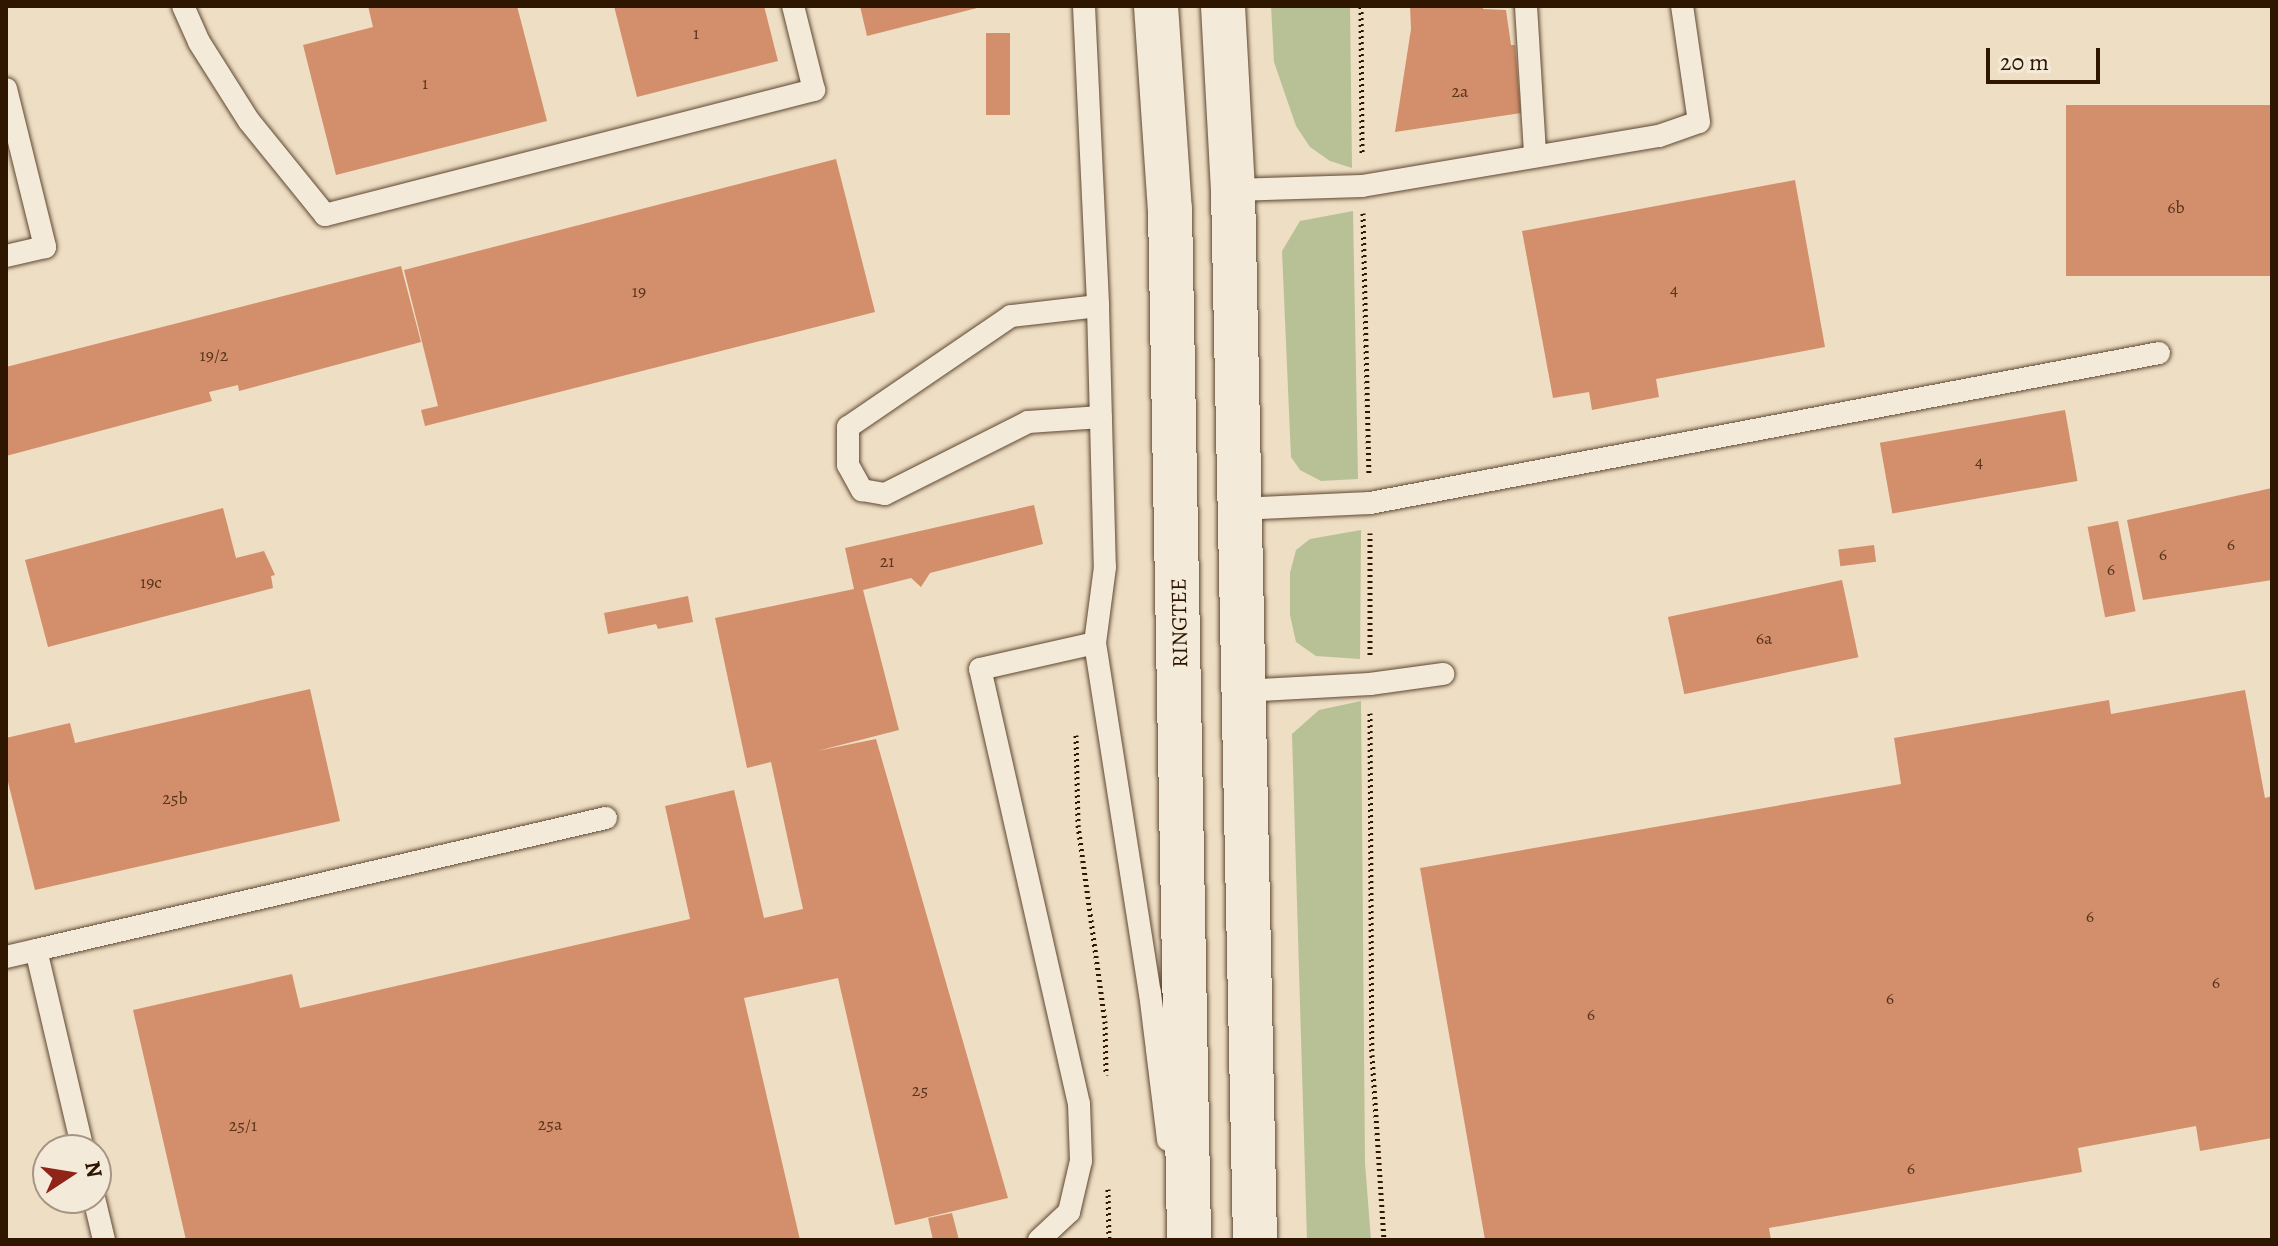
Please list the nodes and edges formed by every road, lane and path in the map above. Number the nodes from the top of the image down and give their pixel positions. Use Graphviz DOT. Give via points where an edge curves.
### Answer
graph roads {
  1 [pos="183,6"];
  2 [pos="793,6"];
  3 [pos="1084,6"];
  4 [pos="1156,6"];
  5 [pos="1223,6"];
  6 [pos="1361,6"];
  7 [pos="1526,6"];
  8 [pos="1682,6"];
  9 [pos="6,89"];
  10 [pos="1535,155"];
  11 [pos="1362,186"];
  12 [pos="1233,190"];
  13 [pos="6,256"];
  14 [pos="1098,306"];
  15 [pos="2159,353"];
  16 [pos="1101,417"];
  17 [pos="1370,503"];
  18 [pos="1238,509"];
  19 [pos="1095,643"];
  20 [pos="1443,674"];
  21 [pos="1370,684"];
  22 [pos="1242,691"];
  23 [pos="606,818"];
  24 [pos="36,950"];
  25 [pos="6,957"];
  26 [pos="79,1134"];
  27 [pos="98,1214"];
  28 [pos="104,1240"];
  29 [pos="1039,1240"];
  30 [pos="1180,1240"];
  31 [pos="1189,1240"];
  32 [pos="1255,1240"];
  33 [pos="1384,1240"];
  1 -- 2 [label="lane" via="199,42 249,121 325,215 814,90"];
  3 -- 14 [label="lane"];
  4 -- 31 [label="main road, RINGTEE" via="1170,209"];
  5 -- 12 [label="main road"];
  6 -- 11 [label="path"];
  7 -- 10 [label="lane"];
  8 -- 10 [label="lane" via="1699,122 1659,136"];
  9 -- 13 [label="lane" via="45,247"];
  10 -- 11 [label="lane"];
  11 -- 12 [label="lane"];
  11 -- 17 [label="path"];
  12 -- 18 [label="main road"];
  14 -- 16 [label="lane"];
  14 -- 16 [label="lane" via="1011,316 848,427 848,465 862,490 885,494 1028,422"];
  15 -- 17 [label="lane"];
  16 -- 19 [label="lane" via="1105,567"];
  17 -- 18 [label="lane"];
  17 -- 21 [label="path"];
  18 -- 22 [label="main road"];
  19 -- 29 [label="lane" via="980,669 1079,1104 1081,1161 1069,1212"];
  19 -- 30 [label="lane" via="1150,993"];
  20 -- 21 [label="lane"];
  21 -- 22 [label="lane"];
  21 -- 33 [label="path" via="1372,1055"];
  22 -- 32 [label="main road"];
  23 -- 24 [label="lane"];
  24 -- 25 [label="lane"];
  24 -- 26 [label="lane"];
  27 -- 28 [label="lane"];
}
